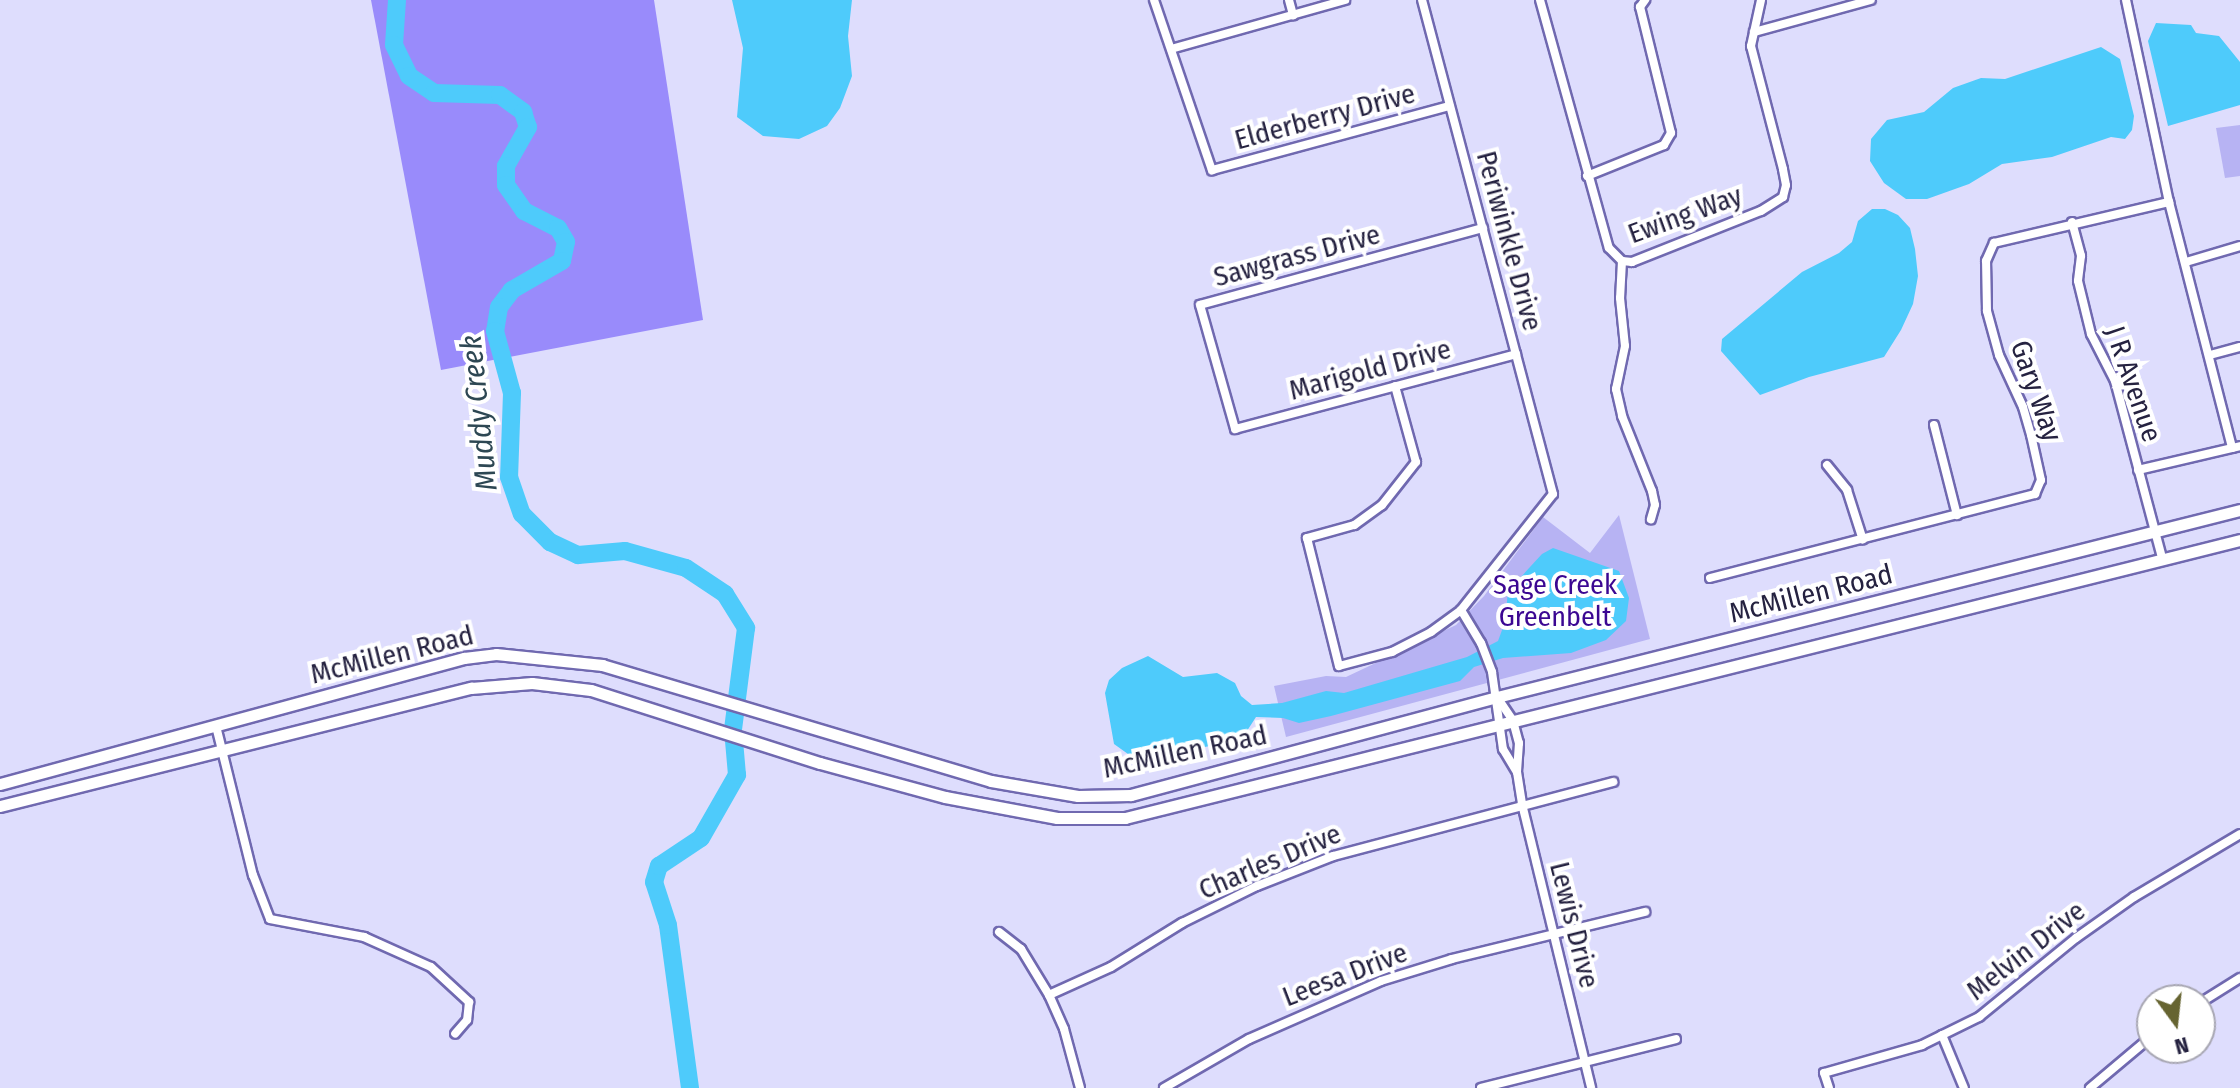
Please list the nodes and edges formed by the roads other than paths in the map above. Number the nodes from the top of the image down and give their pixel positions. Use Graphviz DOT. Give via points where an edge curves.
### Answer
graph roads {
  1 [pos="1154,0"];
  2 [pos="1289,0"];
  3 [pos="1345,0"];
  4 [pos="1422,0"];
  5 [pos="1540,0"];
  6 [pos="1645,0"];
  7 [pos="1761,0"];
  8 [pos="1871,0"];
  9 [pos="2126,0"];
  10 [pos="1293,15"];
  11 [pos="1754,32"];
  12 [pos="1171,49"];
  13 [pos="1450,106"];
  14 [pos="1587,176"];
  15 [pos="2169,202"];
  16 [pos="2072,222"];
  17 [pos="1483,228"];
  18 [pos="2240,246"];
  19 [pos="1622,261"];
  20 [pos="2186,262"];
  21 [pos="2240,347"];
  22 [pos="1516,354"];
  23 [pos="2210,355"];
  24 [pos="1395,386"];
  25 [pos="1934,425"];
  26 [pos="1235,429"];
  27 [pos="2236,447"];
  28 [pos="1827,465"];
  29 [pos="2138,470"];
  30 [pos="2240,510"];
  31 [pos="1957,515"];
  32 [pos="1651,519"];
  33 [pos="2155,531"];
  34 [pos="1863,540"];
  35 [pos="2240,540"];
  36 [pos="2162,558"];
  37 [pos="1710,578"];
  38 [pos="1461,610"];
  39 [pos="1497,697"];
  40 [pos="1513,721"];
  41 [pos="1498,724"];
  42 [pos="216,726"];
  43 [pos="222,749"];
  44 [pos="1517,772"];
  45 [pos="1613,782"];
  46 [pos="0,784"];
  47 [pos="1522,804"];
  48 [pos="0,806"];
  49 [pos="2240,834"];
  50 [pos="1645,912"];
  51 [pos="999,932"];
  52 [pos="1553,934"];
  53 [pos="2240,978"];
  54 [pos="2216,993"];
  55 [pos="1049,995"];
  56 [pos="455,1034"];
  57 [pos="1942,1035"];
  58 [pos="1676,1039"];
  59 [pos="2136,1049"];
  60 [pos="1585,1061"];
  61 [pos="1080,1088"];
  62 [pos="1164,1088"];
  63 [pos="1481,1088"];
  64 [pos="1591,1088"];
  65 [pos="1829,1088"];
  66 [pos="1964,1088"];
  67 [pos="2090,1088"];
  1 -- 12 [label="street"];
  2 -- 10 [label="street"];
  3 -- 10 [label="street"];
  4 -- 13 [label="street, Periwinkle Drive"];
  5 -- 14 [label="street, Ewing Way"];
  6 -- 14 [label="street" via="1640,7 1671,133 1664,145"];
  7 -- 11 [label="street, Ewing Way"];
  8 -- 11 [label="street"];
  9 -- 15 [label="street"];
  10 -- 12 [label="street"];
  11 -- 19 [label="street, Ewing Way" via="1751,46 1786,185 1783,197 1648,258"];
  12 -- 13 [label="street, Elderberry Drive" via="1212,170"];
  13 -- 17 [label="street, Periwinkle Drive"];
  14 -- 19 [label="street, Ewing Way" via="1609,248"];
  15 -- 16 [label="street, Gary Way"];
  15 -- 20 [label="street"];
  16 -- 29 [label="street, J R Avenue" via="2091,334 2115,381"];
  16 -- 31 [label="street, Gary Way" via="1994,243 1986,261 1991,328 2023,407 2039,488 2035,494"];
  17 -- 22 [label="street, Periwinkle Drive"];
  17 -- 26 [label="street, Sawgrass Drive" via="1200,305"];
  18 -- 20 [label="street"];
  19 -- 32 [label="street" via="1625,346 1616,389 1652,491"];
  20 -- 23 [label="street"];
  21 -- 23 [label="street"];
  22 -- 24 [label="street, Marigold Drive"];
  22 -- 38 [label="street, Periwinkle Drive" via="1553,494"];
  23 -- 27 [label="street"];
  24 -- 26 [label="street, Marigold Drive"];
  24 -- 38 [label="street" via="1416,462 1382,505 1354,525 1307,538 1339,666 1392,652"];
  25 -- 31 [label="street"];
  27 -- 29 [label="street"];
  28 -- 34 [label="street" via="1847,490"];
  29 -- 33 [label="street, J R Avenue"];
  30 -- 33 [label="main road, McMillen Road"];
  31 -- 34 [label="street, Gary Way"];
  33 -- 36 [label="street, J R Avenue"];
  33 -- 39 [label="main road, McMillen Road"];
  34 -- 37 [label="street, Gary Way"];
  35 -- 36 [label="main road, McMillen Road"];
  36 -- 40 [label="main road, McMillen Road"];
  38 -- 39 [label="street, Lewis Drive" via="1481,643"];
  39 -- 40 [label="street, Lewis Drive"];
  39 -- 41 [label="street, Lewis Drive"];
  39 -- 42 [label="main road, McMillen Road" via="1131,795 1078,796 991,781 602,665 546,657 477,655"];
  40 -- 41 [label="main road, McMillen Road"];
  40 -- 44 [label="street, Lewis Drive" via="1519,743"];
  41 -- 43 [label="main road, McMillen Road" via="1164,810 1095,821 1028,814 933,794 591,690 532,683 471,688"];
  41 -- 44 [label="street, Lewis Drive" via="1503,749"];
  42 -- 43 [label="street"];
  42 -- 46 [label="main road, McMillen Road"];
  43 -- 48 [label="main road, McMillen Road"];
  43 -- 56 [label="street" via="253,875 270,919 364,937 431,967 469,1002 467,1020"];
  44 -- 47 [label="street, Lewis Drive"];
  45 -- 47 [label="street, Charles Drive"];
  47 -- 52 [label="street, Lewis Drive"];
  47 -- 55 [label="street, Charles Drive" via="1374,843 1257,886"];
  49 -- 57 [label="street, Melvin Drive" via="2134,897 1979,1017"];
  50 -- 52 [label="street, Leesa Drive"];
  51 -- 55 [label="street" via="1021,949"];
  52 -- 60 [label="street, Lewis Drive"];
  52 -- 62 [label="street, Leesa Drive" via="1367,987 1249,1039"];
  53 -- 54 [label="street"];
  55 -- 61 [label="street"];
  57 -- 65 [label="street, Melvin Drive" via="1824,1073"];
  57 -- 66 [label="street"];
  58 -- 60 [label="street"];
  59 -- 67 [label="street"];
  60 -- 63 [label="street"];
  60 -- 64 [label="street, Lewis Drive"];
}
